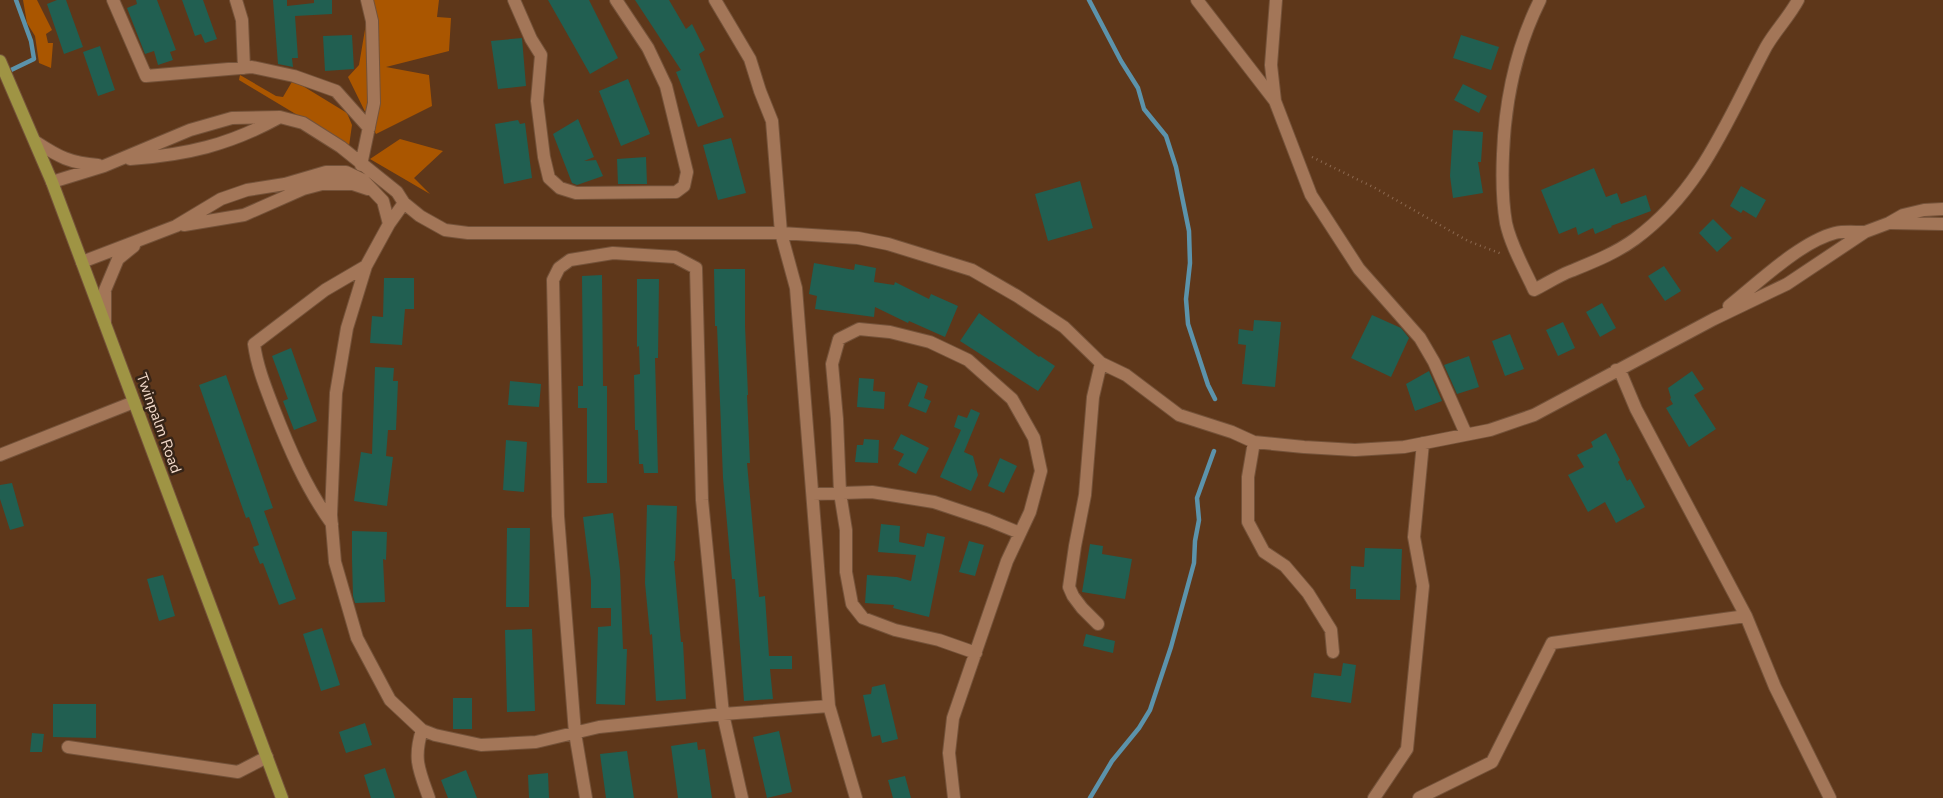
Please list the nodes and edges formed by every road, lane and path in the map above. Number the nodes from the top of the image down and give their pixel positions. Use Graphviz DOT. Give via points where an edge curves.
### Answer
graph roads {
  1 [pos="113,0"];
  2 [pos="236,0"];
  3 [pos="367,0"];
  4 [pos="514,0"];
  5 [pos="616,0"];
  6 [pos="715,0"];
  7 [pos="1197,0"];
  8 [pos="1276,0"];
  9 [pos="1540,0"];
  10 [pos="1798,0"];
  11 [pos="0,61"];
  12 [pos="244,68"];
  13 [pos="1275,101"];
  14 [pos="280,117"];
  15 [pos="368,128"];
  16 [pos="36,142"];
  17 [pos="1292,147"];
  18 [pos="120,159"];
  19 [pos="104,166"];
  20 [pos="366,168"];
  21 [pos="52,182"];
  22 [pos="373,191"];
  23 [pos="404,203"];
  24 [pos="1943,209"];
  25 [pos="1889,223"];
  26 [pos="389,224"];
  27 [pos="1943,224"];
  28 [pos="176,226"];
  29 [pos="1865,232"];
  30 [pos="781,233"];
  31 [pos="144,238"];
  32 [pos="82,262"];
  33 [pos="1521,262"];
  34 [pos="366,266"];
  35 [pos="1714,319"];
  36 [pos="105,324"];
  37 [pos="1101,363"];
  38 [pos="1616,370"];
  39 [pos="134,402"];
  40 [pos="1466,434"];
  41 [pos="1254,442"];
  42 [pos="1424,443"];
  43 [pos="0,455"];
  44 [pos="840,493"];
  45 [pos="813,494"];
  46 [pos="332,524"];
  47 [pos="1020,533"];
  48 [pos="1746,616"];
  49 [pos="1098,624"];
  50 [pos="1333,652"];
  51 [pos="976,653"];
  52 [pos="829,706"];
  53 [pos="723,714"];
  54 [pos="422,730"];
  55 [pos="575,733"];
  56 [pos="68,747"];
  57 [pos="267,757"];
  58 [pos="282,798"];
  59 [pos="429,798"];
  60 [pos="586,798"];
  61 [pos="742,798"];
  62 [pos="856,798"];
  63 [pos="954,798"];
  64 [pos="1374,798"];
  65 [pos="1419,798"];
  66 [pos="1830,798"];
  1 -- 12 [label="street" via="146,76"];
  2 -- 12 [label="street" via="242,20"];
  3 -- 15 [label="street" via="372,21 374,103"];
  4 -- 5 [label="street" via="541,55 538,101 549,178 560,188 576,193 676,192 684,186 686,172 666,86 648,48"];
  6 -- 30 [label="street" via="750,59 772,121"];
  7 -- 13 [label="street"];
  8 -- 13 [label="street" via="1271,65"];
  9 -- 33 [label="street" via="1514,73 1504,131 1502,182 1506,223"];
  10 -- 33 [label="street" via="1768,45 1698,175 1672,206 1634,240 1534,290"];
  11 -- 16 [label="main road, Twinpalm Road"];
  12 -- 15 [label="street" via="294,76 336,91"];
  13 -- 17 [label="street"];
  14 -- 18 [label="street" via="232,118 190,130"];
  14 -- 18 [label="street" via="254,132 210,148"];
  14 -- 20 [label="street" via="303,123 321,133"];
  15 -- 20 [label="street"];
  16 -- 19 [label="street" via="64,159"];
  16 -- 21 [label="main road, Twinpalm Road"];
  17 -- 33 [label="path" via="1468,241"];
  17 -- 40 [label="street" via="1311,195 1359,269 1420,338"];
  18 -- 19 [label="street"];
  19 -- 21 [label="street"];
  20 -- 23 [label="street" via="397,192"];
  21 -- 32 [label="main road, Twinpalm Road"];
  22 -- 26 [label="street" via="383,201"];
  22 -- 28 [label="street" via="353,184 322,184 244,215"];
  22 -- 28 [label="street" via="362,180 346,172 326,172 221,199"];
  23 -- 26 [label="street"];
  23 -- 30 [label="street" via="445,230 468,233"];
  24 -- 25 [label="street" via="1903,215"];
  25 -- 27 [label="street"];
  25 -- 29 [label="street"];
  26 -- 34 [label="street"];
  28 -- 31 [label="street"];
  29 -- 35 [label="street" via="1786,284"];
  29 -- 35 [label="street" via="1837,232 1821,238 1781,264"];
  30 -- 37 [label="street" via="858,238 972,270 1064,327"];
  30 -- 45 [label="street" via="796,288"];
  31 -- 32 [label="street"];
  31 -- 36 [label="street" via="118,259 105,290"];
  32 -- 36 [label="main road, Twinpalm Road"];
  34 -- 46 [label="street" via="347,328 336,393"];
  34 -- 46 [label="street" via="325,290 254,344 257,365 286,440 316,502"];
  35 -- 38 [label="street"];
  36 -- 39 [label="main road, Twinpalm Road"];
  37 -- 41 [label="street" via="1126,375 1179,415"];
  37 -- 49 [label="street" via="1093,397 1086,494 1069,587 1082,608"];
  38 -- 40 [label="street" via="1534,414 1490,430"];
  38 -- 48 [label="street" via="1620,371 1636,409"];
  39 -- 43 [label="street"];
  39 -- 57 [label="main road, Twinpalm Road"];
  40 -- 42 [label="street"];
  41 -- 42 [label="street" via="1355,450"];
  41 -- 50 [label="street" via="1248,478 1248,522 1264,552 1285,566 1308,593 1331,630"];
  42 -- 64 [label="street" via="1414,537 1423,586 1407,750"];
  44 -- 45 [label="street"];
  44 -- 47 [label="street" via="872,492 934,502"];
  44 -- 47 [label="street" via="832,364 839,339 859,329 890,332 930,342 968,360 1012,399 1034,438 1041,471 1030,512"];
  44 -- 51 [label="street" via="846,530 846,572 852,604 864,618"];
  45 -- 52 [label="street"];
  46 -- 54 [label="street" via="335,562 357,638 390,700"];
  47 -- 51 [label="street" via="1007,561"];
  48 -- 65 [label="street" via="1552,642 1492,762"];
  48 -- 66 [label="street" via="1775,687"];
  51 -- 63 [label="street" via="953,718 949,753"];
  52 -- 53 [label="street"];
  52 -- 62 [label="street"];
  53 -- 55 [label="street" via="599,727"];
  53 -- 55 [label="street" via="702,500 696,268 674,256 613,253 570,260 559,268 553,280 558,516"];
  53 -- 61 [label="street"];
  54 -- 55 [label="street" via="481,745 536,742"];
  54 -- 59 [label="street" via="417,748 418,766"];
  55 -- 60 [label="street"];
  56 -- 57 [label="street" via="238,772"];
  57 -- 58 [label="main road, Twinpalm Road"];
}
